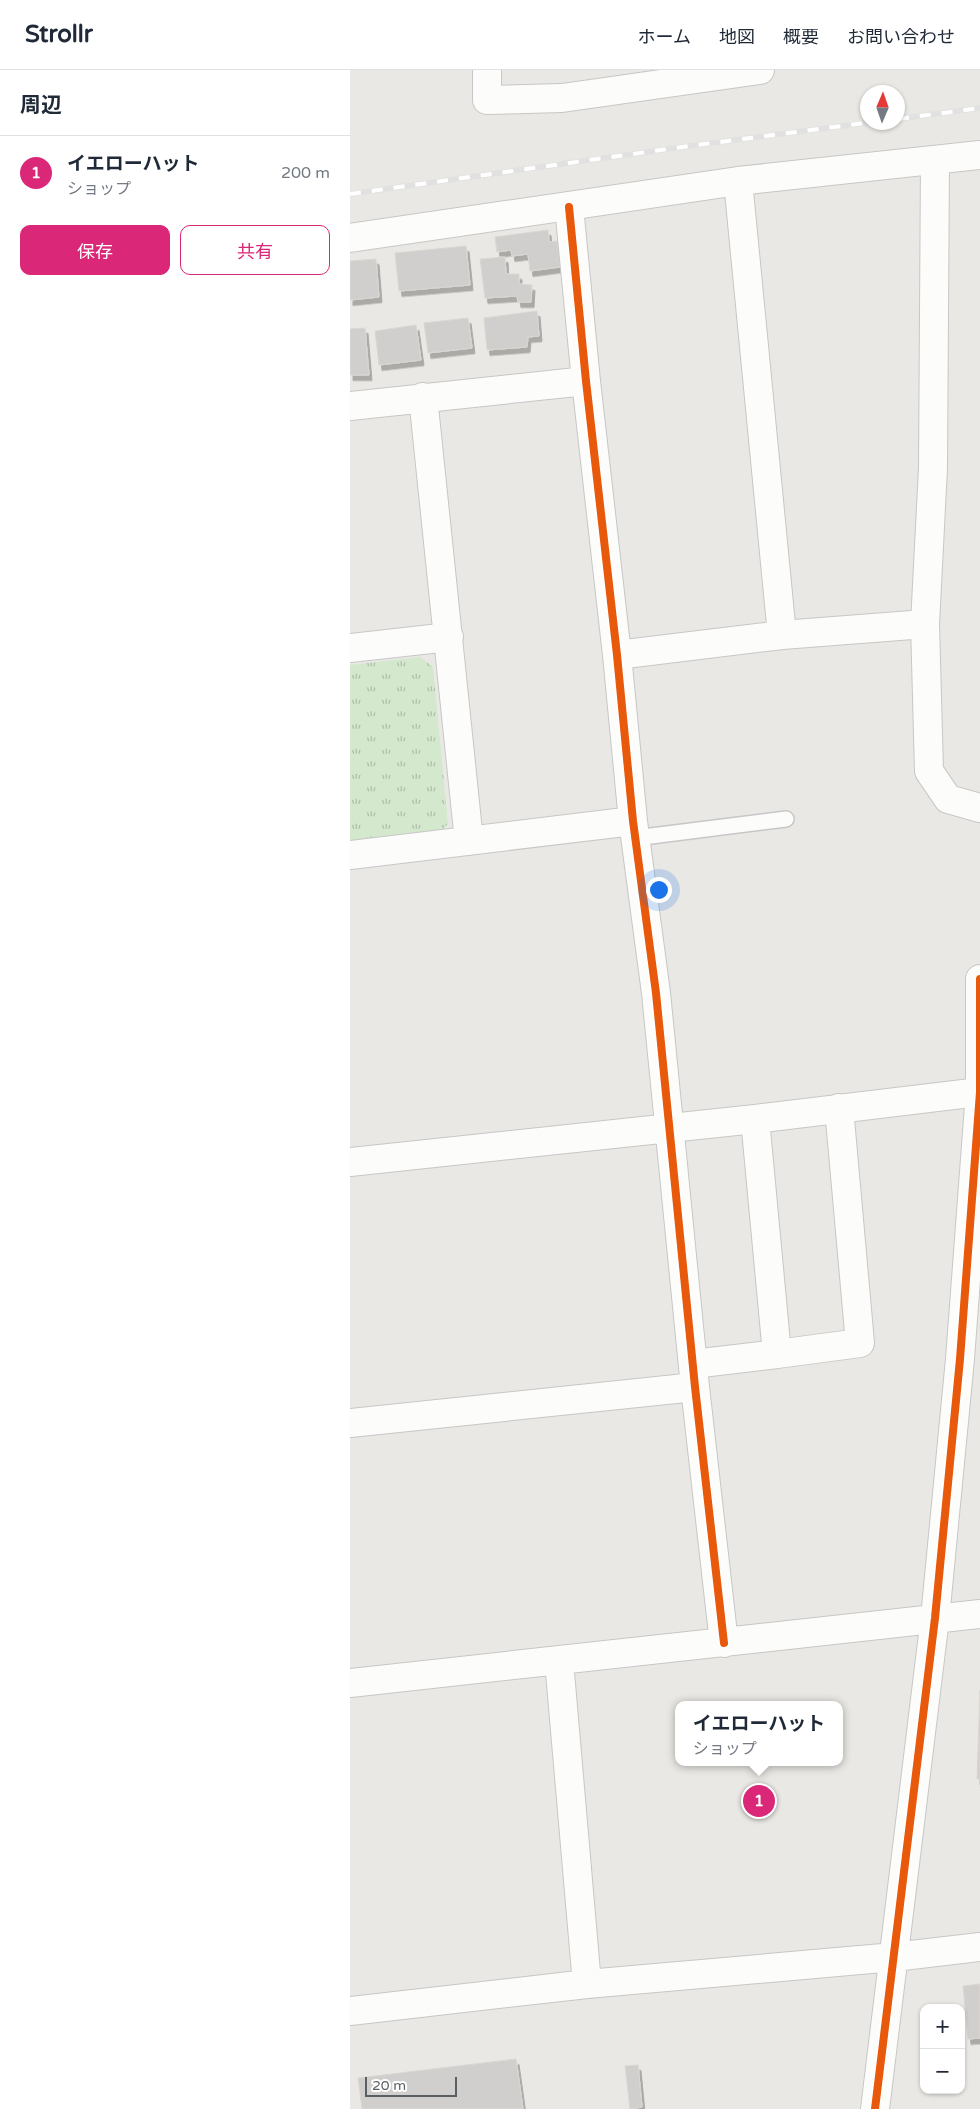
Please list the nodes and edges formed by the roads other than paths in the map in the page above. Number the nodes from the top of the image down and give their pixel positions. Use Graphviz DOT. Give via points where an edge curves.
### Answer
graph roads {
  1 [pos="487,70"];
  2 [pos="760,70"];
  3 [pos="648,79"];
  4 [pos="980,154"];
  5 [pos="935,160"];
  6 [pos="738,181"];
  7 [pos="569,207"];
  8 [pos="350,238"];
  9 [pos="586,381"];
  10 [pos="424,397"];
  11 [pos="350,406"];
  12 [pos="924,624"];
  13 [pos="782,636"];
  14 [pos="449,637"];
  15 [pos="350,648"];
  16 [pos="617,654"];
  17 [pos="980,808"];
  18 [pos="786,819"];
  19 [pos="634,830"];
  20 [pos="470,840"];
  21 [pos="350,855"];
  22 [pos="980,979"];
  23 [pos="980,1092"];
  24 [pos="839,1108"];
  25 [pos="756,1119"];
  26 [pos="669,1127"];
  27 [pos="350,1162"];
  28 [pos="777,1354"];
  29 [pos="694,1375"];
  30 [pos="350,1424"];
  31 [pos="980,1614"];
  32 [pos="935,1618"];
  33 [pos="724,1642"];
  34 [pos="559,1661"];
  35 [pos="350,1683"];
  36 [pos="980,1947"];
  37 [pos="894,1957"];
  38 [pos="587,1984"];
  39 [pos="350,2011"];
  40 [pos="874,2109"];
  1 -- 3 [label="street" via="487,100 562,98"];
  2 -- 3 [label="street"];
  4 -- 5 [label="street"];
  5 -- 6 [label="street"];
  5 -- 12 [label="street" via="933,468"];
  6 -- 7 [label="street"];
  6 -- 13 [label="street"];
  7 -- 8 [label="street"];
  7 -- 9 [label="street"];
  9 -- 10 [label="street"];
  9 -- 16 [label="street"];
  10 -- 11 [label="street"];
  10 -- 14 [label="street"];
  12 -- 13 [label="street"];
  12 -- 17 [label="street" via="929,771 948,799"];
  13 -- 16 [label="street"];
  14 -- 15 [label="street"];
  14 -- 20 [label="street"];
  16 -- 19 [label="street"];
  18 -- 19 [label="lane"];
  19 -- 20 [label="street"];
  19 -- 26 [label="street" via="656,993"];
  20 -- 21 [label="street"];
  22 -- 23 [label="street"];
  23 -- 24 [label="street"];
  23 -- 32 [label="street" via="960,1359"];
  24 -- 25 [label="street"];
  24 -- 28 [label="street" via="860,1344"];
  25 -- 26 [label="street"];
  25 -- 28 [label="street"];
  26 -- 27 [label="street"];
  26 -- 29 [label="street"];
  28 -- 29 [label="street"];
  29 -- 30 [label="street"];
  29 -- 33 [label="street"];
  31 -- 32 [label="street"];
  32 -- 33 [label="street"];
  32 -- 37 [label="street"];
  33 -- 34 [label="street"];
  34 -- 35 [label="street"];
  34 -- 38 [label="street"];
  36 -- 37 [label="street"];
  37 -- 38 [label="street"];
  37 -- 40 [label="street"];
  38 -- 39 [label="street"];
}
